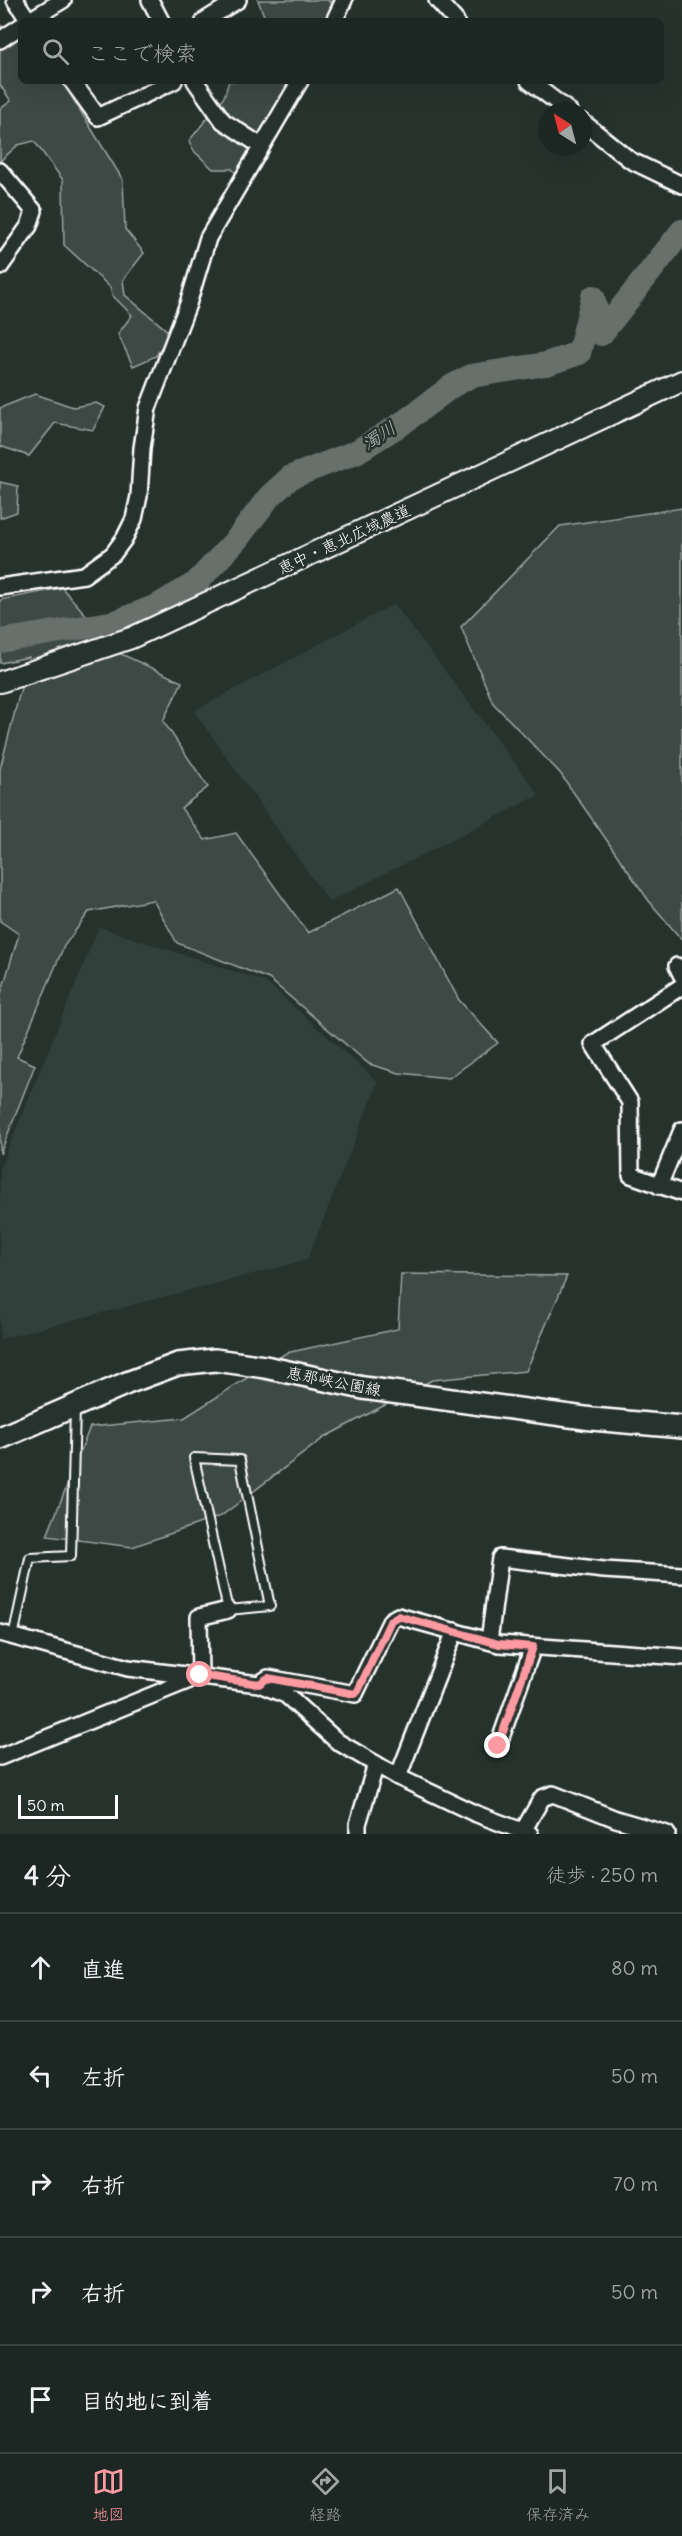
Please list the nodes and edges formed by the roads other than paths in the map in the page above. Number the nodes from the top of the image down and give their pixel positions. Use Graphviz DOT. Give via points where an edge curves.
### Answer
graph roads {
  1 [pos="15,0"];
  2 [pos="63,0"];
  3 [pos="150,0"];
  4 [pos="238,0"];
  5 [pos="344,0"];
  6 [pos="437,0"];
  7 [pos="27,18"];
  8 [pos="34,18"];
  9 [pos="159,18"];
  10 [pos="209,18"];
  11 [pos="335,18"];
  12 [pos="453,18"];
  13 [pos="18,28"];
  14 [pos="0,40"];
  15 [pos="74,84"];
  16 [pos="168,84"];
  17 [pos="197,84"];
  18 [pos="299,84"];
  19 [pos="534,84"];
  20 [pos="557,102"];
  21 [pos="592,129"];
  22 [pos="261,146"];
  23 [pos="0,171"];
  24 [pos="682,185"];
  25 [pos="0,267"];
  26 [pos="682,381"];
  27 [pos="0,587"];
  28 [pos="0,682"];
  29 [pos="682,986"];
  30 [pos="682,1130"];
  31 [pos="659,1186"];
  32 [pos="682,1193"];
  33 [pos="75,1406"];
  34 [pos="682,1427"];
  35 [pos="0,1438"];
  36 [pos="682,1575"];
  37 [pos="228,1610"];
  38 [pos="454,1631"];
  39 [pos="6,1636"];
  40 [pos="489,1641"];
  41 [pos="533,1647"];
  42 [pos="682,1657"];
  43 [pos="200,1675"];
  44 [pos="259,1684"];
  45 [pos="498,1746"];
  46 [pos="0,1757"];
  47 [pos="376,1764"];
  48 [pos="398,1777"];
  49 [pos="526,1832"];
  50 [pos="358,1834"];
  51 [pos="667,1834"];
  1 -- 7 [label="street"];
  2 -- 8 [label="street"];
  3 -- 9 [label="street"];
  4 -- 10 [label="street"];
  5 -- 11 [label="street"];
  6 -- 12 [label="street"];
  13 -- 14 [label="street"];
  15 -- 16 [label="street" via="98,117"];
  17 -- 22 [label="street" via="223,121"];
  18 -- 22 [label="street"];
  19 -- 20 [label="street"];
  21 -- 24 [label="street" via="630,160"];
  22 -- 27 [label="street" via="208,238 188,304 148,408 139,496 124,539 113,554 84,575"];
  23 -- 25 [label="street" via="33,211 29,226"];
  26 -- 28 [label="street, 恵中・恵北広域農道" via="130,638"];
  29 -- 31 [label="street" via="593,1044 630,1102 631,1175"];
  30 -- 31 [label="street"];
  31 -- 32 [label="street"];
  33 -- 34 [label="main road, 恵那峡公園線" via="178,1364 215,1360 375,1390"];
  33 -- 35 [label="main road, 恵那峡公園線"];
  33 -- 39 [label="lane" via="71,1556 30,1558"];
  36 -- 40 [label="street" via="500,1558"];
  37 -- 37 [label="lane" via="270,1606 240,1460 194,1458"];
  37 -- 43 [label="street" via="199,1617"];
  38 -- 40 [label="street"];
  38 -- 44 [label="street" via="402,1616 394,1618 355,1694 268,1678"];
  38 -- 48 [label="street"];
  39 -- 43 [label="street" via="128,1668"];
  40 -- 41 [label="street"];
  41 -- 42 [label="street"];
  41 -- 45 [label="street"];
  43 -- 44 [label="street"];
  43 -- 46 [label="street"];
  44 -- 47 [label="street" via="286,1695 338,1742"];
  47 -- 48 [label="street"];
  47 -- 50 [label="street"];
  48 -- 49 [label="street" via="474,1813"];
  49 -- 51 [label="street" via="542,1798 553,1794"];
}
